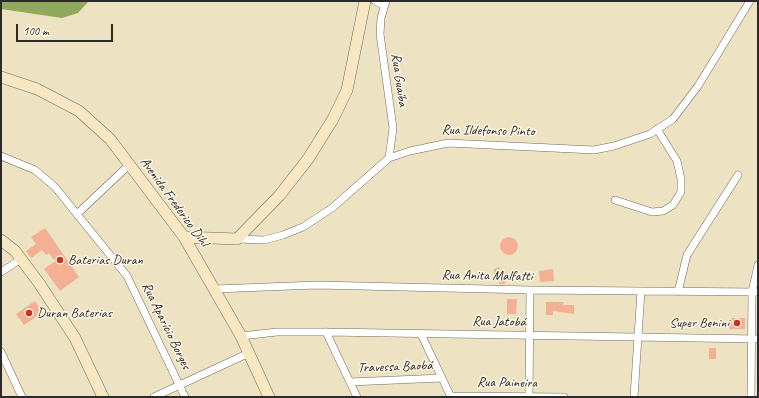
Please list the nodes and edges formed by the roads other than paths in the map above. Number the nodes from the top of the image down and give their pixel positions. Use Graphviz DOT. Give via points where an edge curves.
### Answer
graph roads {
  1 [pos="365,1"];
  2 [pos="375,1"];
  3 [pos="750,1"];
  4 [pos="385,3"];
  5 [pos="1,76"];
  6 [pos="657,129"];
  7 [pos="1,156"];
  8 [pos="389,158"];
  9 [pos="129,165"];
  10 [pos="738,175"];
  11 [pos="616,200"];
  12 [pos="77,214"];
  13 [pos="184,238"];
  14 [pos="237,239"];
  15 [pos="1,240"];
  16 [pos="21,259"];
  17 [pos="758,265"];
  18 [pos="1,272"];
  19 [pos="215,289"];
  20 [pos="530,290"];
  21 [pos="641,291"];
  22 [pos="678,292"];
  23 [pos="755,292"];
  24 [pos="326,332"];
  25 [pos="420,334"];
  26 [pos="530,335"];
  27 [pos="241,336"];
  28 [pos="638,336"];
  29 [pos="755,339"];
  30 [pos="1,352"];
  31 [pos="249,354"];
  32 [pos="442,378"];
  33 [pos="350,382"];
  34 [pos="180,384"];
  35 [pos="450,396"];
  36 [pos="22,397"];
  37 [pos="103,397"];
  38 [pos="154,397"];
  39 [pos="185,397"];
  40 [pos="269,397"];
  41 [pos="357,397"];
  42 [pos="529,397"];
  43 [pos="564,397"];
  44 [pos="634,397"];
  45 [pos="751,397"];
  1 -- 14 [label="main road" via="347,90 333,119 308,159 284,190"];
  2 -- 4 [label="street, Rua Guaíba"];
  3 -- 6 [label="street, Rua Ildefonso Pinto" via="698,86 673,118"];
  4 -- 8 [label="street, Rua Guaíba" via="380,34 394,128"];
  5 -- 9 [label="main road, Avenida Frederico Dihl" via="37,90 79,112 110,139"];
  6 -- 8 [label="street, Rua Ildefonso Pinto" via="650,134 614,146 594,150 448,143"];
  6 -- 11 [label="street" via="677,161 681,179 680,192 673,205 662,211 652,212"];
  7 -- 12 [label="street, Rua Aparício Borges" via="35,170 55,187"];
  8 -- 14 [label="street, Rua Ildefonso Pinto" via="332,208 303,227 283,236 264,240"];
  9 -- 12 [label="street"];
  9 -- 13 [label="main road, Avenida Frederico Dihl"];
  10 -- 22 [label="street" via="687,255"];
  12 -- 34 [label="street, Rua Aparício Borges" via="127,276"];
  13 -- 14 [label="main road, Rua Ildefonso Pinto"];
  13 -- 19 [label="main road, Avenida Frederico Dihl"];
  15 -- 16 [label="main road"];
  16 -- 18 [label="street"];
  16 -- 37 [label="main road" via="75,338"];
  17 -- 23 [label="street"];
  19 -- 20 [label="street, Rua Anita Malfatti" via="317,285"];
  19 -- 27 [label="main road, Avenida Frederico Dihl"];
  20 -- 21 [label="street, Rua Anita Malfatti"];
  20 -- 26 [label="street"];
  21 -- 22 [label="street, Rua Anita Malfatti"];
  21 -- 28 [label="street"];
  22 -- 23 [label="street, Rua Anita Malfatti"];
  23 -- 29 [label="street"];
  24 -- 25 [label="street, Rua Jatobá"];
  24 -- 27 [label="street, Rua Jatobá" via="277,332"];
  24 -- 33 [label="street"];
  25 -- 26 [label="street, Rua Jatobá"];
  25 -- 32 [label="street"];
  26 -- 28 [label="street, Rua Jatobá"];
  26 -- 42 [label="street"];
  27 -- 31 [label="main road, Avenida Frederico Dihl"];
  28 -- 29 [label="street, Rua Jatobá"];
  28 -- 44 [label="street"];
  29 -- 45 [label="street"];
  30 -- 36 [label="street"];
  31 -- 34 [label="street"];
  31 -- 40 [label="main road, Avenida Frederico Dihl"];
  32 -- 33 [label="street, Travessa Baobá"];
  32 -- 35 [label="street"];
  33 -- 41 [label="street"];
  34 -- 38 [label="street"];
  34 -- 39 [label="street, Rua Aparício Borges"];
  35 -- 42 [label="street, Rua Paineira"];
  42 -- 43 [label="street, Rua Paineira"];
}
